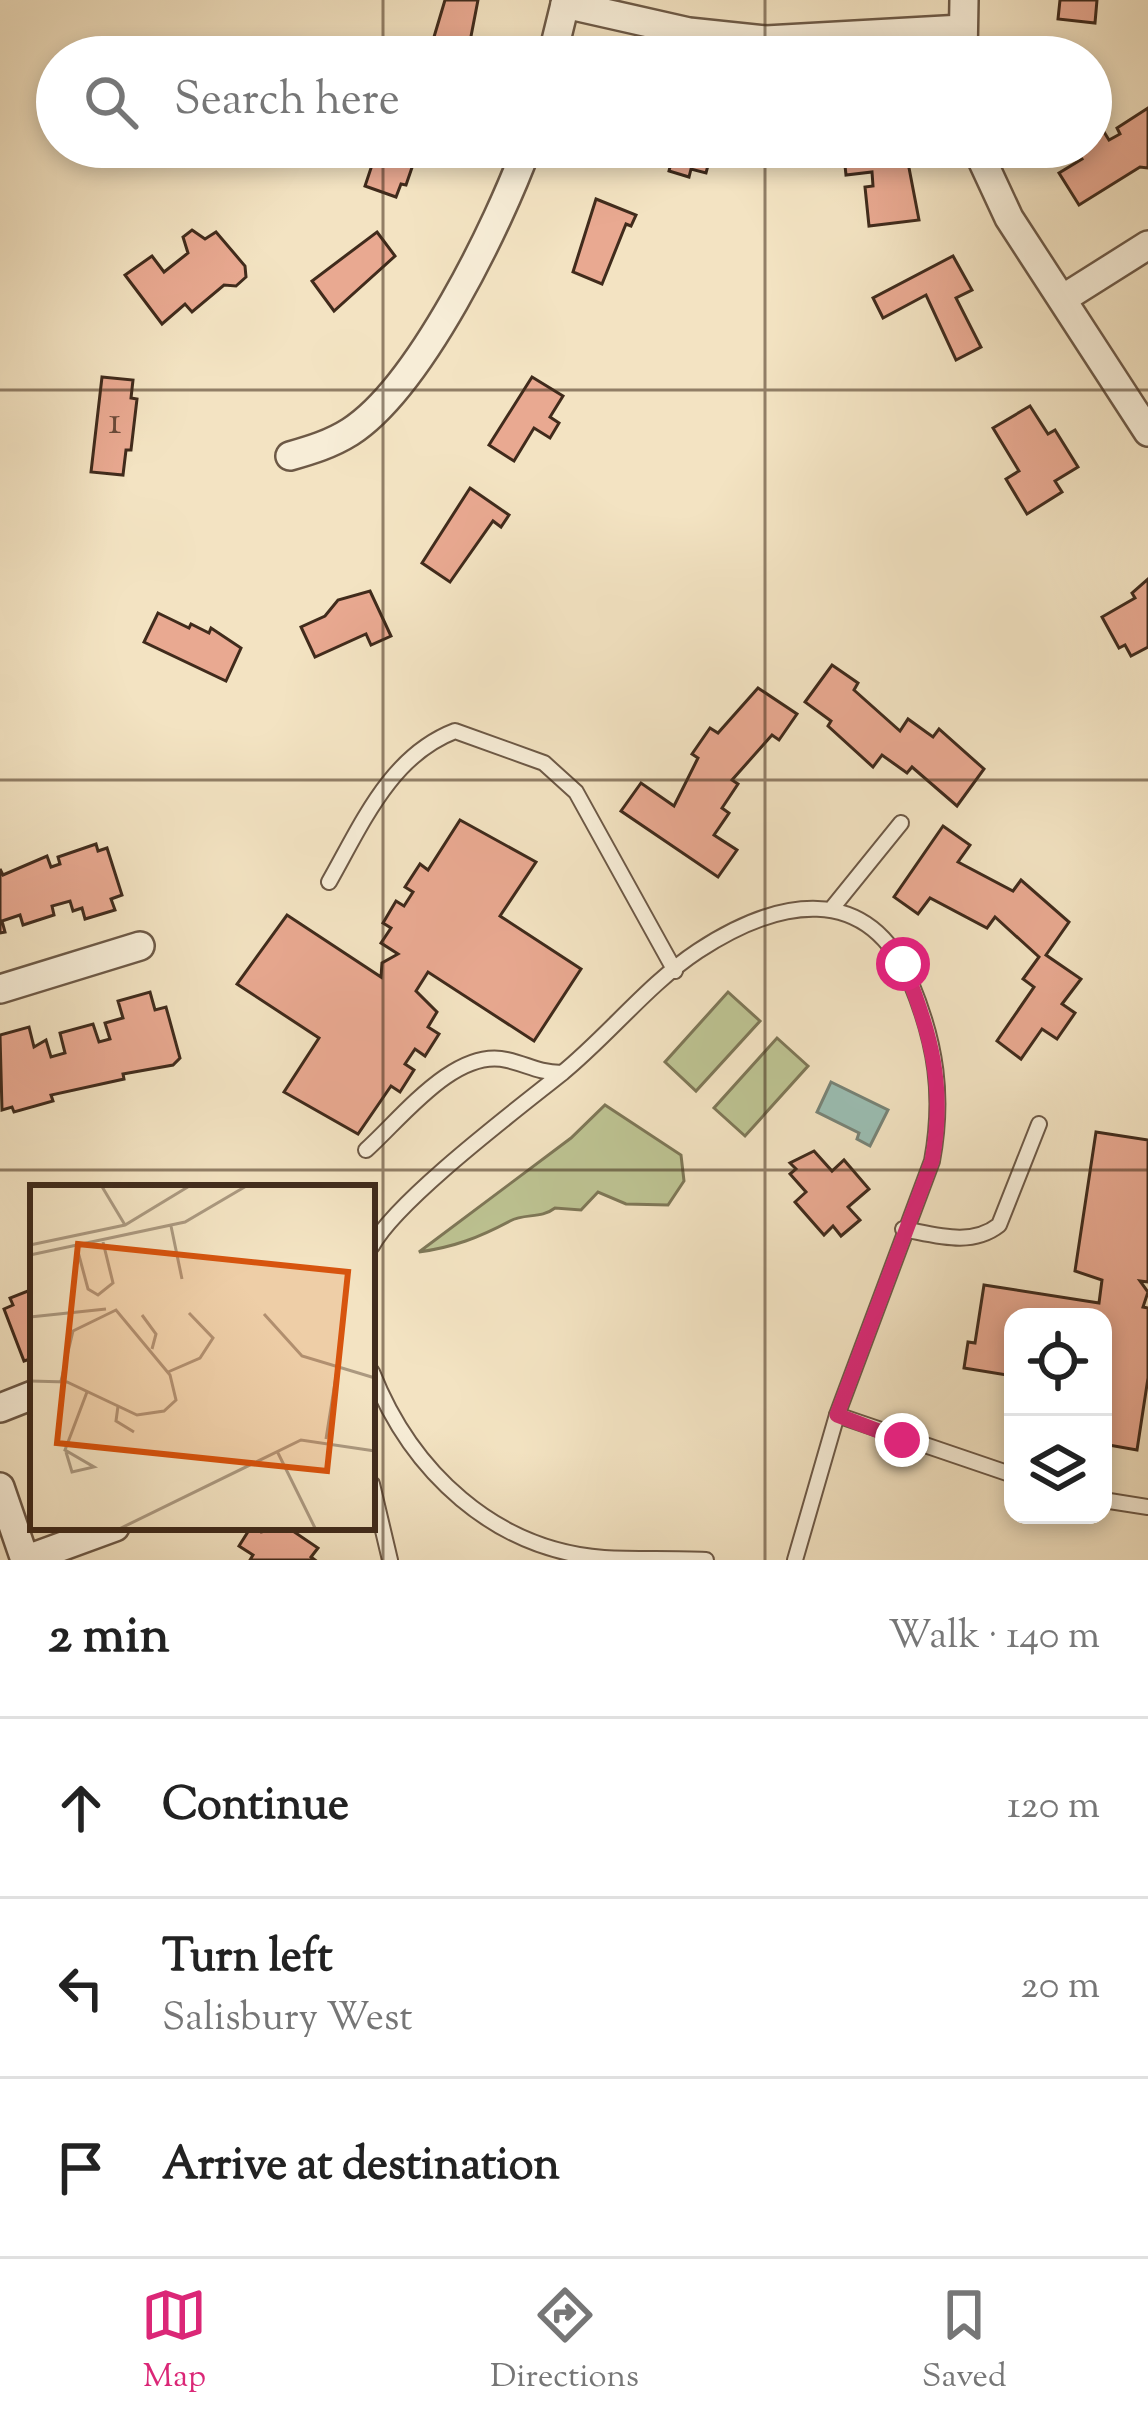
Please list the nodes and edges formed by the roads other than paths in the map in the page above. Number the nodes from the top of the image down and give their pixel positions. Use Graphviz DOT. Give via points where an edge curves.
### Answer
graph roads {
  1 [pos="964,0"];
  2 [pos="566,2"];
  3 [pos="557,36"];
  4 [pos="728,36"];
  5 [pos="962,36"];
  6 [pos="519,168"];
  7 [pos="986,168"];
  8 [pos="1148,245"];
  9 [pos="1064,298"];
  10 [pos="1148,432"];
  11 [pos="290,456"];
  12 [pos="901,823"];
  13 [pos="329,882"];
  14 [pos="833,907"];
  15 [pos="140,946"];
  16 [pos="675,971"];
  17 [pos="0,989"];
  18 [pos="562,1073"];
  19 [pos="1039,1124"];
  20 [pos="366,1150"];
  21 [pos="903,1229"];
  22 [pos="375,1243"];
  23 [pos="375,1380"];
  24 [pos="30,1396"];
  25 [pos="0,1408"];
  26 [pos="837,1415"];
  27 [pos="1004,1472"];
  28 [pos="0,1487"];
  29 [pos="375,1497"];
  30 [pos="1112,1502"];
  31 [pos="1148,1508"];
  32 [pos="107,1530"];
  33 [pos="25,1560"];
  34 [pos="390,1560"];
  35 [pos="706,1560"];
  36 [pos="795,1560"];
  1 -- 5 [label="street"];
  2 -- 3 [label="street"];
  2 -- 4 [label="street"];
  6 -- 11 [label="street" via="448,313 386,398 353,430"];
  7 -- 9 [label="street"];
  8 -- 9 [label="street"];
  9 -- 10 [label="street"];
  12 -- 14 [label="lane"];
  13 -- 16 [label="lane" via="384,787 425,743 455,731 544,764 576,792"];
  14 -- 16 [label="lane" via="744,925"];
  14 -- 21 [label="lane" via="880,935 903,964 930,1030 940,1119"];
  15 -- 17 [label="street"];
  16 -- 18 [label="lane"];
  18 -- 20 [label="lane" via="531,1072 506,1059 466,1061"];
  18 -- 22 [label="lane" via="416,1196"];
  19 -- 21 [label="lane" via="999,1225 985,1236"];
  21 -- 26 [label="lane"];
  23 -- 35 [label="lane" via="446,1488 503,1531 603,1558"];
  24 -- 25 [label="street"];
  26 -- 27 [label="lane"];
  26 -- 36 [label="lane"];
  28 -- 33 [label="street"];
  29 -- 34 [label="lane"];
  30 -- 31 [label="lane"];
  32 -- 33 [label="street"];
}
